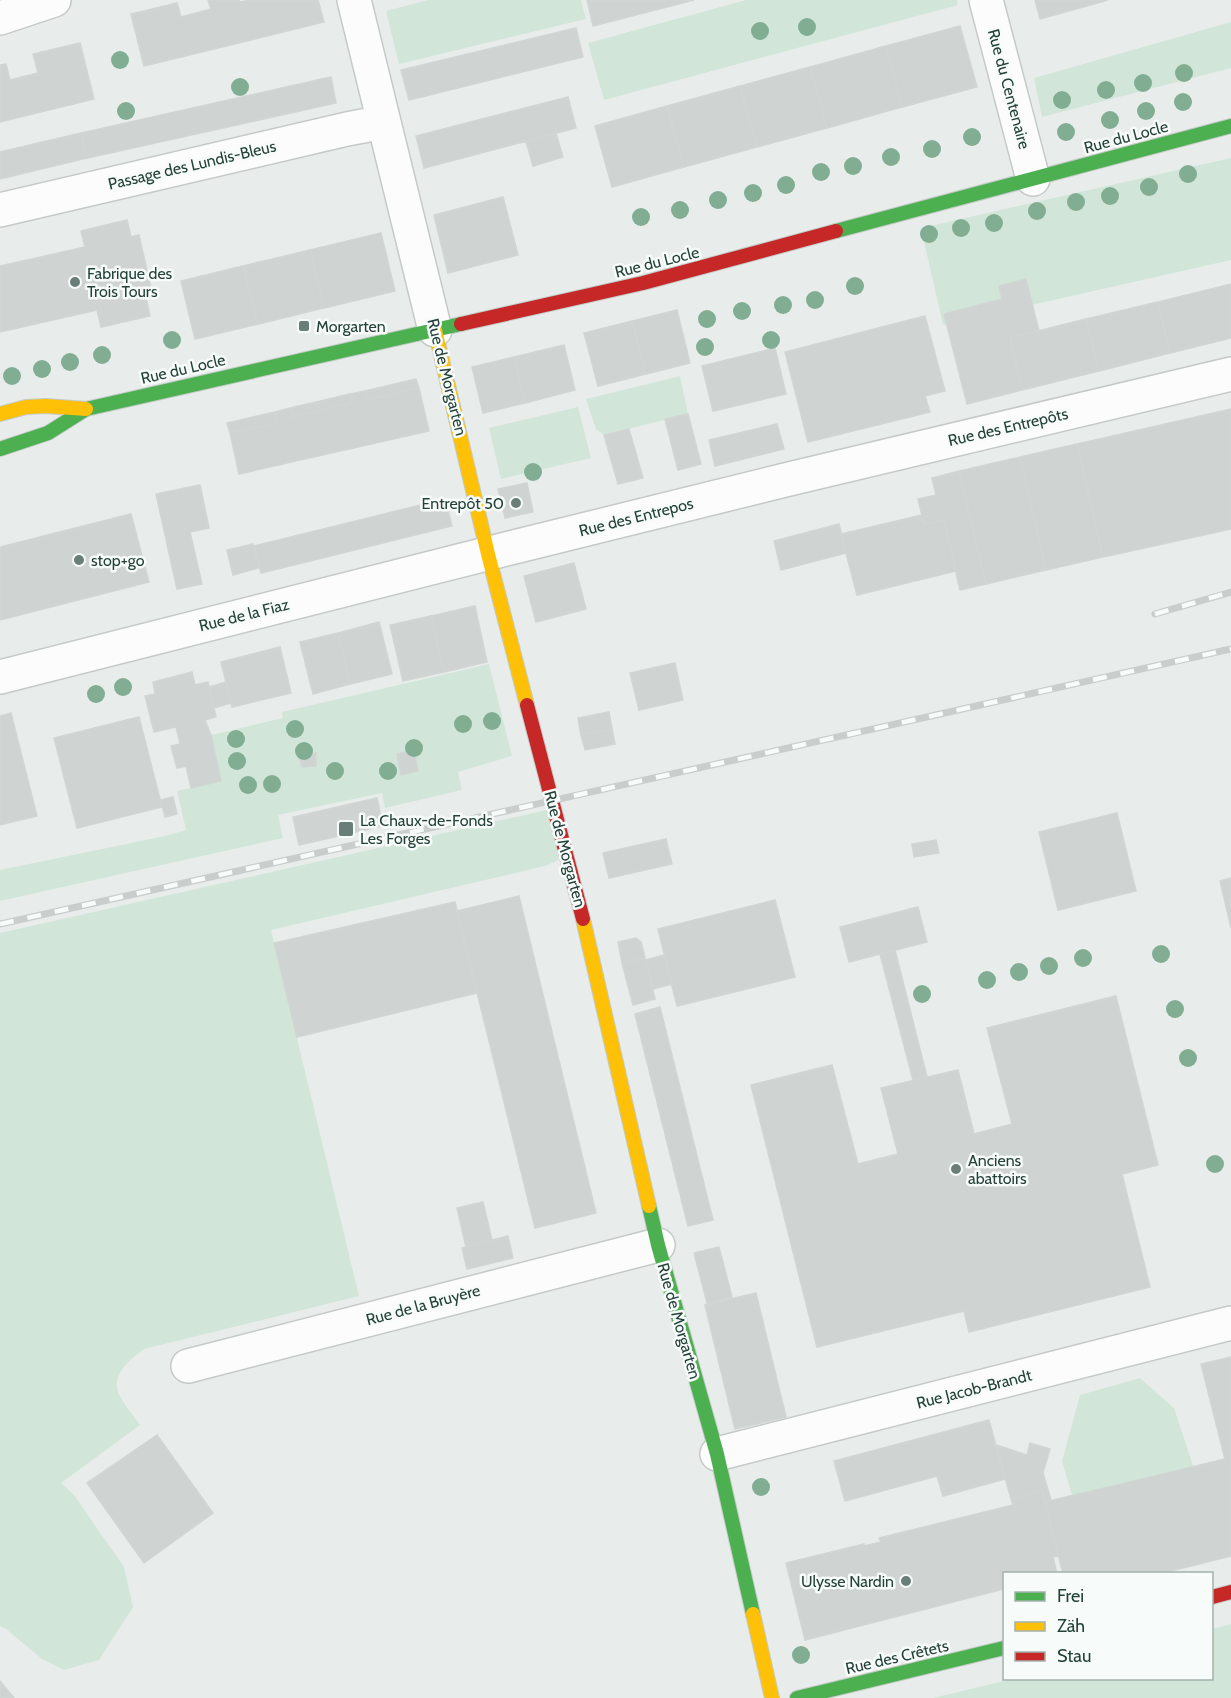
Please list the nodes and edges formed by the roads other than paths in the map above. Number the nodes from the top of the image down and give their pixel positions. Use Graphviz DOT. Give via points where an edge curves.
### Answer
graph roads {
  1 [pos="54,0"];
  2 [pos="354,0"];
  3 [pos="986,0"];
  4 [pos="0,18"];
  5 [pos="384,122"];
  6 [pos="1231,126"];
  7 [pos="1033,179"];
  8 [pos="0,210"];
  9 [pos="435,330"];
  10 [pos="1231,375"];
  11 [pos="86,409"];
  12 [pos="0,414"];
  13 [pos="0,449"];
  14 [pos="785,480"];
  15 [pos="488,554"];
  16 [pos="0,677"];
  17 [pos="658,1245"];
  18 [pos="1231,1323"];
  19 [pos="188,1366"];
  20 [pos="717,1454"];
  21 [pos="1231,1592"];
  22 [pos="1213,1597"];
  23 [pos="1003,1648"];
  24 [pos="772,1698"];
  25 [pos="796,1698"];
  1 -- 4 [label="street"];
  2 -- 5 [label="street, Rue de Morgarten"];
  3 -- 7 [label="street, Rue du Centenaire"];
  5 -- 8 [label="street, Passage des Lundis-Bleus"];
  5 -- 9 [label="street, Rue de Morgarten"];
  6 -- 7 [label="main road, Rue du Locle"];
  7 -- 9 [label="main road, Rue du Locle" via="694,270"];
  9 -- 11 [label="main road, Rue du Locle"];
  9 -- 15 [label="main road, Rue de Morgarten"];
  10 -- 14 [label="street, Rue des Entrepôts"];
  11 -- 12 [label="main road, Rue du Locle" via="26,407"];
  11 -- 13 [label="main road, Rue du Locle" via="48,433"];
  14 -- 15 [label="street, Rue des Entrepos"];
  15 -- 16 [label="street, Rue de la Fiaz"];
  15 -- 17 [label="main road, Rue de Morgarten" via="581,910"];
  17 -- 19 [label="street, Rue de la Bruyère"];
  17 -- 20 [label="main road, Rue de Morgarten"];
  18 -- 20 [label="street, Rue Jacob-Brandt"];
  20 -- 24 [label="main road, Rue de Morgarten"];
  21 -- 22 [label="main road"];
  23 -- 25 [label="main road, Rue des Crêtets"];
}
